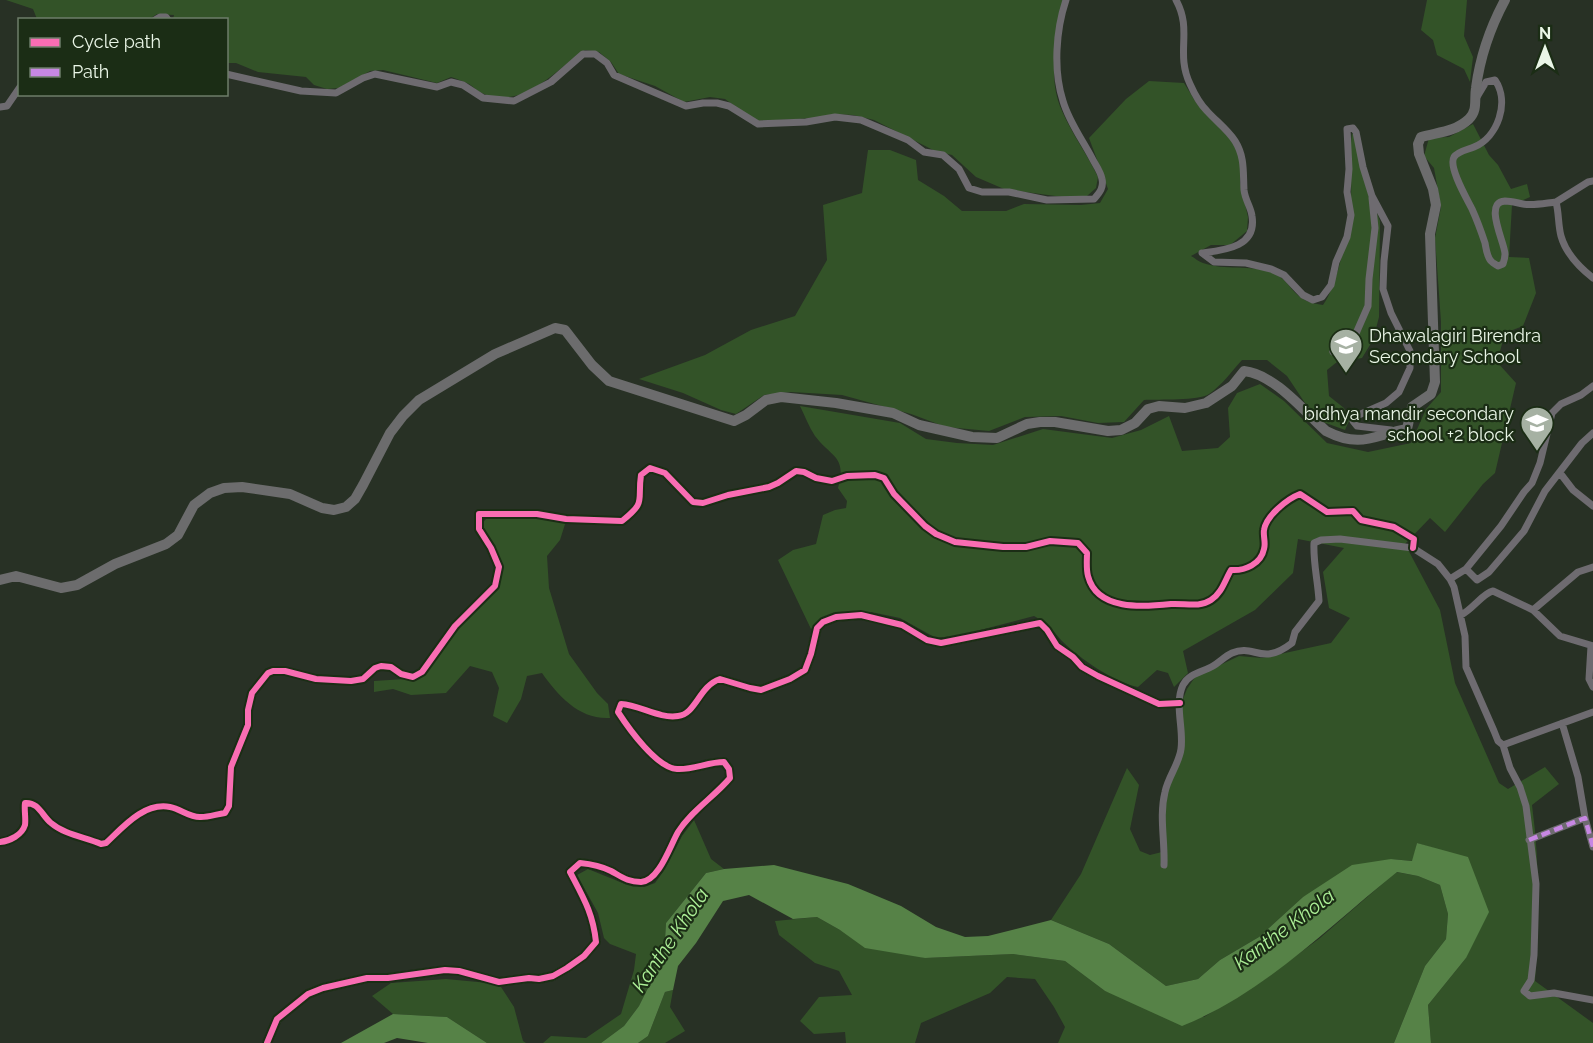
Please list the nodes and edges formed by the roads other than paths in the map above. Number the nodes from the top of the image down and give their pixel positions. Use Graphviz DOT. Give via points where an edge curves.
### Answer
graph roads {
  1 [pos="1066,0"];
  2 [pos="1176,0"];
  3 [pos="1505,0"];
  4 [pos="228,74"];
  5 [pos="18,90"];
  6 [pos="1476,99"];
  7 [pos="0,107"];
  8 [pos="1593,181"];
  9 [pos="1372,196"];
  10 [pos="1556,202"];
  11 [pos="1593,278"];
  12 [pos="1333,352"];
  13 [pos="1593,387"];
  14 [pos="1396,431"];
  15 [pos="1593,434"];
  16 [pos="1560,473"];
  17 [pos="1532,483"];
  18 [pos="1545,492"];
  19 [pos="1593,506"];
  20 [pos="1413,548"];
  21 [pos="1593,567"];
  22 [pos="1466,569"];
  23 [pos="1450,579"];
  24 [pos="0,580"];
  25 [pos="1533,610"];
  26 [pos="1461,615"];
  27 [pos="1592,646"];
  28 [pos="1593,687"];
  29 [pos="1180,703"];
  30 [pos="1593,712"];
  31 [pos="1562,723"];
  32 [pos="1503,745"];
  33 [pos="1585,818"];
  34 [pos="1529,840"];
  35 [pos="0,842"];
  36 [pos="1593,847"];
  37 [pos="1164,865"];
  38 [pos="1593,1000"];
  39 [pos="267,1043"];
  1 -- 4 [label="street" via="1057,75 1070,120 1102,179 1102,190 1094,200 1047,200 969,188 959,169 943,155 924,152 908,140 861,120 835,117 758,124 729,106 686,106 614,75 595,54 583,54 551,82 514,100 483,98 451,82 437,87 375,74 336,93 288,88"];
  2 -- 9 [label="street" via="1185,27 1183,65 1204,109 1234,140 1241,153 1246,204 1252,214 1253,229 1238,246 1202,253 1214,262 1271,269 1284,275 1303,295 1313,300 1322,297 1331,285 1351,215 1347,129 1356,132"];
  3 -- 6 [label="main road" via="1489,32"];
  5 -- 7 [label="street" via="7,106"];
  6 -- 10 [label="street" via="1486,82 1495,80 1502,110 1498,122 1483,141 1454,156 1452,161 1491,261 1498,266 1503,264 1505,254 1495,209 1498,204"];
  6 -- 14 [label="main road" via="1468,120 1451,131 1421,137 1418,144 1436,205 1430,234 1435,382 1431,394 1412,407 1407,429"];
  8 -- 10 [label="street"];
  9 -- 12 [label="street" via="1375,228 1368,306 1354,338"];
  9 -- 14 [label="street" via="1388,226 1383,289 1410,351 1410,368 1399,392 1386,403 1354,417 1353,422 1357,426"];
  10 -- 11 [label="street" via="1560,235 1567,250 1578,267"];
  13 -- 17 [label="street" via="1561,404 1552,414"];
  14 -- 24 [label="main road" via="1364,440 1335,435 1286,393 1266,379 1244,371 1232,386 1206,404 1148,409 1135,423 1121,430 1040,422 997,438 972,437 919,425 892,414 781,397 766,400 734,422 609,381 565,330 555,328 495,354 418,400 390,433 359,492 346,507 334,510 290,494 224,488 210,492 194,505 178,535 166,544 115,564 77,585 61,588 16,576"];
  15 -- 16 [label="street"];
  16 -- 18 [label="street"];
  16 -- 19 [label="street"];
  17 -- 18 [label="street"];
  17 -- 22 [label="street"];
  18 -- 22 [label="street" via="1524,531 1489,572 1477,580"];
  20 -- 23 [label="street" via="1438,564"];
  20 -- 29 [label="street" via="1340,539 1314,543 1319,601 1295,632 1292,644 1272,655 1232,653 1190,677 1183,686"];
  20 -- 35 [label="street" via="1414,539 1394,527 1360,520 1353,511 1327,512 1300,494 1286,502 1267,523 1264,552 1258,560 1249,568 1231,570 1218,594 1210,600 1195,605 1141,607 1102,598 1093,589 1087,575 1087,553 1078,543 1050,541 1003,547 955,542 925,526 884,478 875,475 832,481 796,471 769,487 703,503 693,502 665,473 650,468 641,475 637,508 622,521 479,514 479,529 499,567 495,586 455,626 422,672 413,677 381,666 363,679 351,681 268,673 252,693 248,725 231,767 229,806 225,813 200,818 161,806 142,812 101,844 66,833 29,802 24,806 25,825 21,831"];
  21 -- 25 [label="street" via="1578,572"];
  22 -- 23 [label="street"];
  23 -- 26 [label="street"];
  25 -- 26 [label="street" via="1493,591"];
  25 -- 27 [label="street" via="1560,636"];
  26 -- 32 [label="street" via="1466,667"];
  27 -- 28 [label="street" via="1589,679"];
  29 -- 37 [label="street" via="1182,748 1165,790 1162,814"];
  29 -- 39 [label="street" via="1159,704 1082,667 1057,646 1040,623 941,643 927,640 902,625 861,615 823,622 817,628 805,670 790,680 761,690 720,679 706,687 689,712 680,716 621,704 618,712 627,727 662,764 675,769 723,762 730,778 678,832 655,877 644,882 632,881 596,865 580,863 573,867 570,872 591,913 595,931 596,942 584,956 560,972 539,979 499,982 445,970 339,984 308,994 277,1019"];
  30 -- 31 [label="street"];
  31 -- 32 [label="street"];
  31 -- 33 [label="street"];
  32 -- 34 [label="street" via="1526,806"];
  33 -- 34 [label="street"];
  33 -- 36 [label="street"];
  34 -- 38 [label="street" via="1536,884 1534,956 1531,980 1524,991 1530,996 1554,993"];
}
